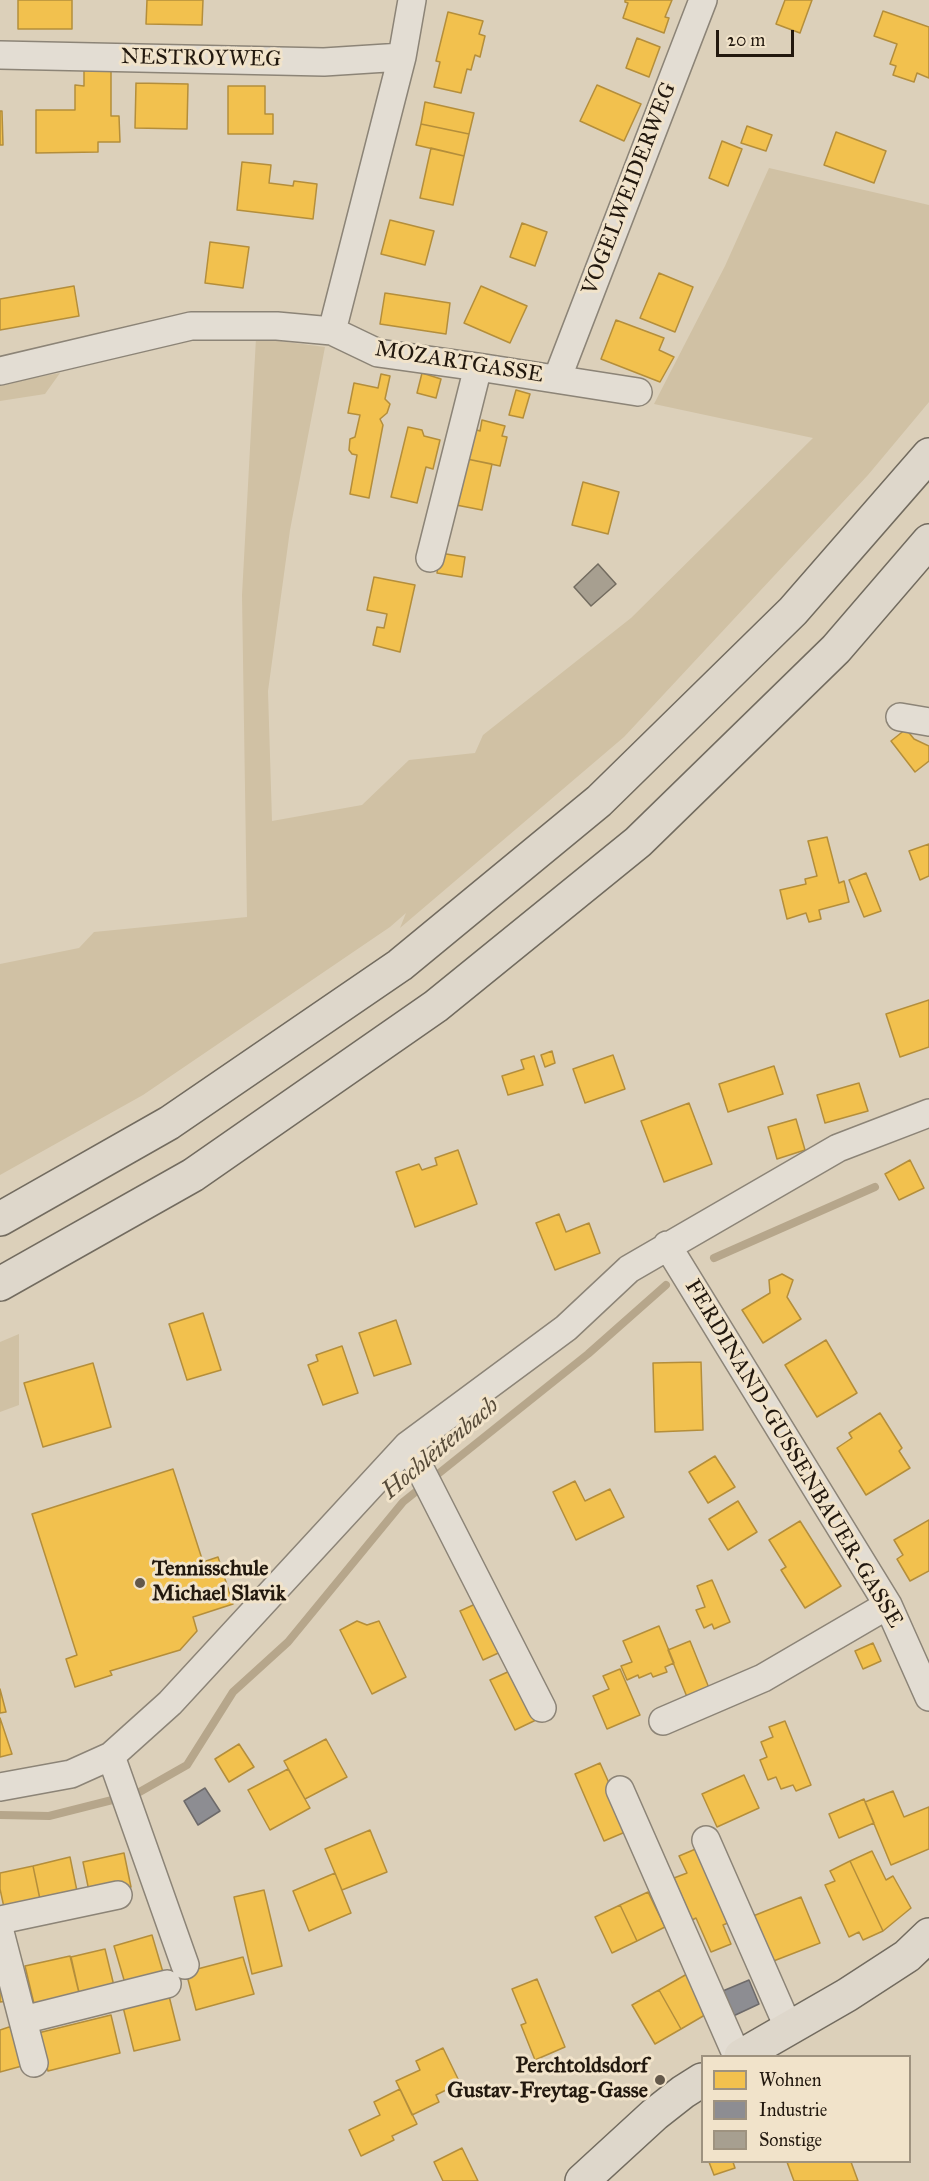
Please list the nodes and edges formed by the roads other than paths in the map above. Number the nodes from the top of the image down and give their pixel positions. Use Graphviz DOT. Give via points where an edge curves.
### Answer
graph roads {
  1 [pos="412,0"];
  2 [pos="703,0"];
  3 [pos="0,55"];
  4 [pos="402,57"];
  5 [pos="332,331"];
  6 [pos="478,367"];
  7 [pos="0,371"];
  8 [pos="557,379"];
  9 [pos="638,392"];
  10 [pos="929,455"];
  11 [pos="929,541"];
  12 [pos="430,558"];
  13 [pos="900,717"];
  14 [pos="929,722"];
  15 [pos="929,1113"];
  16 [pos="0,1219"];
  17 [pos="667,1245"];
  18 [pos="0,1284"];
  19 [pos="408,1445"];
  20 [pos="888,1605"];
  21 [pos="929,1697"];
  22 [pos="542,1708"];
  23 [pos="663,1721"];
  24 [pos="111,1756"];
  25 [pos="0,1787"];
  26 [pos="620,1790"];
  27 [pos="706,1840"];
  28 [pos="118,1895"];
  29 [pos="0,1920"];
  30 [pos="0,1932"];
  31 [pos="929,1935"];
  32 [pos="23,2020"];
  33 [pos="789,2029"];
  34 [pos="739,2055"];
  35 [pos="741,2055"];
  36 [pos="34,2063"];
  37 [pos="701,2081"];
  38 [pos="582,2181"];
  1 -- 4 [label="street"];
  2 -- 8 [label="street, VOGELWEIDERWEG"];
  3 -- 4 [label="street, NESTROYWEG" via="324,62"];
  4 -- 5 [label="street"];
  5 -- 6 [label="street, MOZARTGASSE" via="378,353"];
  5 -- 7 [label="street, MOZARTGASSE" via="277,326 191,326"];
  6 -- 8 [label="street, MOZARTGASSE"];
  6 -- 12 [label="street"];
  8 -- 9 [label="street, MOZARTGASSE"];
  10 -- 16 [label="main road" via="793,611 599,801 400,965 169,1123"];
  11 -- 18 [label="main road" via="836,650 638,842 436,1006 193,1176"];
  13 -- 14 [label="street"];
  15 -- 17 [label="street" via="838,1148"];
  17 -- 19 [label="street" via="629,1269 566,1328"];
  17 -- 20 [label="street, FERDINAND-GUSSENBAUER-GASSE"];
  19 -- 22 [label="street"];
  19 -- 24 [label="street" via="170,1703"];
  20 -- 21 [label="street, FERDINAND-GUSSENBAUER-GASSE"];
  20 -- 23 [label="street" via="764,1678"];
  24 -- 25 [label="street" via="72,1773"];
  24 -- 32 [label="street" via="176,1974"];
  26 -- 34 [label="street"];
  27 -- 33 [label="street"];
  28 -- 29 [label="street"];
  30 -- 32 [label="street"];
  31 -- 33 [label="main road" via="907,1956"];
  32 -- 36 [label="street"];
  33 -- 35 [label="main road"];
  37 -- 38 [label="main road" via="655,2114"];
}
